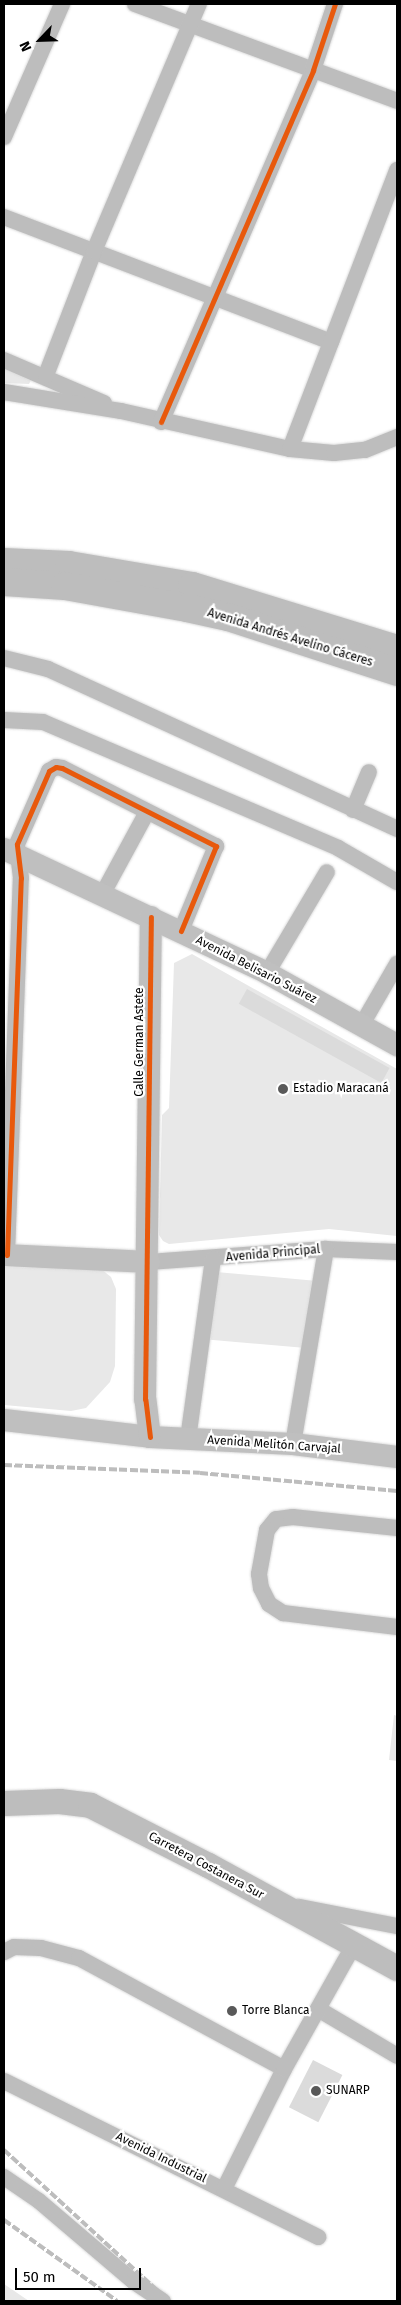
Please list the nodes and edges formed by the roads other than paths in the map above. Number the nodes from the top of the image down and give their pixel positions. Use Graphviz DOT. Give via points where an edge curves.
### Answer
graph roads {
  1 [pos="62,4"];
  2 [pos="135,4"];
  3 [pos="199,4"];
  4 [pos="335,4"];
  5 [pos="190,27"];
  6 [pos="313,70"];
  7 [pos="397,101"];
  8 [pos="4,137"];
  9 [pos="397,170"];
  10 [pos="4,217"];
  11 [pos="94,251"];
  12 [pos="212,296"];
  13 [pos="331,342"];
  14 [pos="4,360"];
  15 [pos="46,375"];
  16 [pos="4,392"];
  17 [pos="121,411"];
  18 [pos="161,422"];
  19 [pos="397,438"];
  20 [pos="290,449"];
  21 [pos="4,562"];
  22 [pos="4,582"];
  23 [pos="397,649"];
  24 [pos="4,658"];
  25 [pos="397,672"];
  26 [pos="4,720"];
  27 [pos="369,772"];
  28 [pos="353,810"];
  29 [pos="147,812"];
  30 [pos="397,829"];
  31 [pos="11,853"];
  32 [pos="327,872"];
  33 [pos="397,882"];
  34 [pos="102,895"];
  35 [pos="151,917"];
  36 [pos="181,931"];
  37 [pos="397,964"];
  38 [pos="267,973"];
  39 [pos="361,1026"];
  40 [pos="397,1045"];
  41 [pos="326,1249"];
  42 [pos="397,1252"];
  43 [pos="5,1255"];
  44 [pos="213,1260"];
  45 [pos="149,1262"];
  46 [pos="4,1420"];
  47 [pos="150,1437"];
  48 [pos="188,1438"];
  49 [pos="293,1444"];
  50 [pos="397,1457"];
  51 [pos="397,1528"];
  52 [pos="397,1627"];
  53 [pos="4,1803"];
  54 [pos="274,1902"];
  55 [pos="397,1926"];
  56 [pos="355,1943"];
  57 [pos="4,1952"];
  58 [pos="397,1968"];
  59 [pos="318,2009"];
  60 [pos="397,2056"];
  61 [pos="284,2069"];
  62 [pos="4,2080"];
  63 [pos="4,2178"];
  64 [pos="224,2189"];
  65 [pos="318,2237"];
  66 [pos="163,2301"];
  1 -- 8 [label="street"];
  2 -- 5 [label="street"];
  3 -- 5 [label="street"];
  4 -- 6 [label="street"];
  5 -- 6 [label="street"];
  5 -- 11 [label="street"];
  6 -- 7 [label="street"];
  6 -- 12 [label="street"];
  9 -- 13 [label="street"];
  10 -- 11 [label="street"];
  11 -- 12 [label="street"];
  11 -- 15 [label="street"];
  12 -- 13 [label="street"];
  12 -- 18 [label="street"];
  13 -- 20 [label="street"];
  14 -- 15 [label="street"];
  15 -- 17 [label="street"];
  16 -- 17 [label="street"];
  17 -- 18 [label="street"];
  18 -- 20 [label="street"];
  19 -- 20 [label="street" via="365,450 334,453"];
  21 -- 23 [label="highway, Avenida Andrés Avelino Cáceres" via="69,565 192,586"];
  22 -- 25 [label="highway, Avenida Andrés Avelino Cáceres" via="65,586 204,611"];
  24 -- 28 [label="street" via="48,669"];
  26 -- 33 [label="street" via="43,722 338,848"];
  27 -- 28 [label="street"];
  28 -- 30 [label="street"];
  29 -- 31 [label="street" via="56,767 49,771"];
  29 -- 34 [label="street"];
  29 -- 36 [label="street" via="216,846"];
  31 -- 34 [label="street, Avenida Belisario Suárez"];
  31 -- 43 [label="street" via="21,878"];
  32 -- 38 [label="street"];
  34 -- 35 [label="street, Avenida Belisario Suárez"];
  35 -- 36 [label="street, Avenida Belisario Suárez"];
  35 -- 45 [label="street, Calle German Astete"];
  36 -- 38 [label="street, Avenida Belisario Suárez"];
  37 -- 39 [label="street"];
  38 -- 39 [label="street, Avenida Belisario Suárez"];
  39 -- 40 [label="street, Avenida Belisario Suárez"];
  41 -- 42 [label="street, Avenida Principal"];
  41 -- 44 [label="street, Avenida Principal"];
  41 -- 49 [label="street"];
  43 -- 45 [label="street"];
  44 -- 45 [label="street, Avenida Principal"];
  44 -- 48 [label="street"];
  45 -- 47 [label="street, Calle German Astete" via="145,1399"];
  46 -- 47 [label="street, Avenida Melitón Carvajal"];
  47 -- 48 [label="street, Avenida Melitón Carvajal"];
  48 -- 49 [label="street, Avenida Melitón Carvajal"];
  49 -- 50 [label="street, Avenida Melitón Carvajal"];
  51 -- 52 [label="street" via="293,1517 276,1519 267,1530 259,1574 261,1588 269,1604 283,1613"];
  53 -- 54 [label="main road, Carretera Costanera Sur" via="58,1801 90,1805"];
  54 -- 55 [label="street"];
  54 -- 56 [label="main road, Carretera Costanera Sur"];
  56 -- 58 [label="main road, Carretera Costanera Sur"];
  56 -- 59 [label="street"];
  57 -- 61 [label="street" via="14,1947 42,1948 79,1958"];
  59 -- 60 [label="street"];
  59 -- 61 [label="street"];
  61 -- 64 [label="street"];
  62 -- 64 [label="street, Avenida Industrial"];
  63 -- 66 [label="street" via="39,2201 133,2281"];
  64 -- 65 [label="street, Avenida Industrial"];
}
